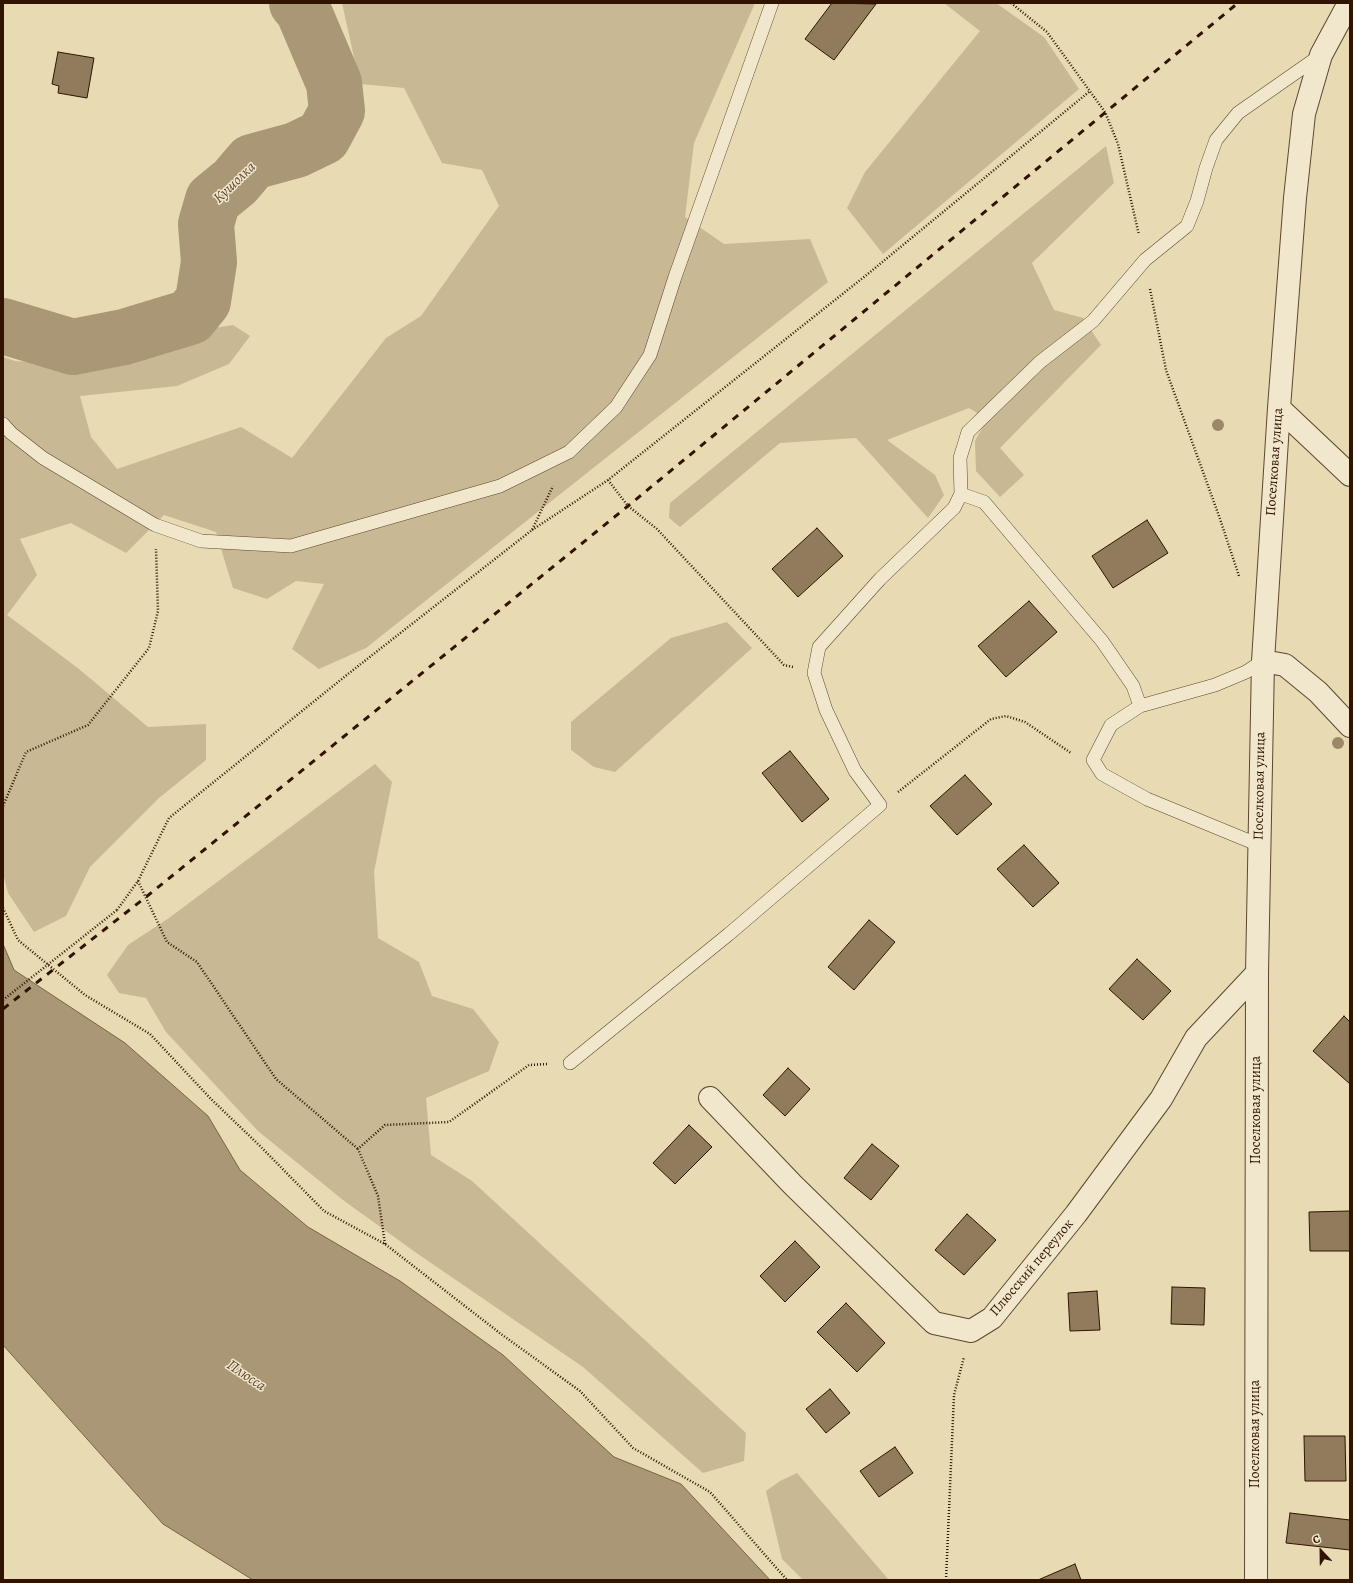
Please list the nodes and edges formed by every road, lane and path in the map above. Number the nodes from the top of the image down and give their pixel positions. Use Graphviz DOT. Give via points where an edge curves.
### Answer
graph roads {
  1 [pos="772,3"];
  2 [pos="1010,3"];
  3 [pos="1349,3"];
  4 [pos="1320,55"];
  5 [pos="1090,91"];
  6 [pos="1145,260"];
  7 [pos="1279,408"];
  8 [pos="3,424"];
  9 [pos="569,452"];
  10 [pos="1350,475"];
  11 [pos="608,480"];
  12 [pos="961,494"];
  13 [pos="155,525"];
  14 [pos="532,530"];
  15 [pos="1242,582"];
  16 [pos="1263,661"];
  17 [pos="814,673"];
  18 [pos="1140,706"];
  19 [pos="1350,726"];
  20 [pos="1093,760"];
  21 [pos="880,805"];
  22 [pos="3,806"];
  23 [pos="1259,845"];
  24 [pos="138,881"];
  25 [pos="3,908"];
  26 [pos="1257,973"];
  27 [pos="3,1000"];
  28 [pos="570,1063"];
  29 [pos="710,1098"];
  30 [pos="358,1149"];
  31 [pos="385,1244"];
  32 [pos="971,1331"];
  33 [pos="787,1580"];
  34 [pos="946,1580"];
  35 [pos="1256,1580"];
  1 -- 9 [label="lane" via="650,355 616,407"];
  2 -- 5 [label="path" via="1047,32"];
  3 -- 4 [label="street, Поселковая улица"];
  4 -- 6 [label="lane" via="1238,114 1216,140 1197,201 1186,226"];
  4 -- 7 [label="street, Поселковая улица" via="1304,114"];
  5 -- 6 [label="path" via="1104,112 1118,144"];
  5 -- 11 [label="path" via="875,268"];
  6 -- 12 [label="lane" via="1093,321 1040,362 968,432 960,458"];
  6 -- 15 [label="path" via="1166,370"];
  7 -- 10 [label="street"];
  7 -- 16 [label="street, Поселковая улица"];
  8 -- 13 [label="lane" via="43,458"];
  9 -- 13 [label="lane" via="500,486 291,546 201,541"];
  9 -- 14 [label="path"];
  11 -- 14 [label="path"];
  11 -- 17 [label="path" via="628,506 657,529 784,665"];
  12 -- 17 [label="lane" via="954,508 880,579 818,647"];
  12 -- 18 [label="lane" via="984,502 1091,629 1133,686"];
  13 -- 22 [label="path" via="158,611 149,648 88,725 26,752"];
  14 -- 24 [label="path" via="169,818"];
  16 -- 18 [label="lane" via="1215,686"];
  16 -- 19 [label="street" via="1284,665 1318,692"];
  16 -- 23 [label="street, Поселковая улица"];
  17 -- 21 [label="lane" via="826,710 855,771"];
  18 -- 20 [label="lane" via="1111,725"];
  20 -- 21 [label="path" via="1072,753 1025,722 1006,716 991,719"];
  20 -- 23 [label="lane" via="1102,774 1147,799"];
  21 -- 28 [label="lane" via="729,934"];
  23 -- 26 [label="street, Поселковая улица"];
  24 -- 27 [label="path, bridge" via="117,910"];
  24 -- 30 [label="path" via="167,942 197,962 276,1079"];
  25 -- 31 [label="path" via="18,940 85,995 150,1034 211,1099 324,1211"];
  26 -- 32 [label="street, Плюсский переулок" via="1196,1038 1161,1100 1076,1214 992,1318"];
  26 -- 35 [label="street, Поселковая улица"];
  28 -- 30 [label="path" via="529,1065 449,1122 385,1125"];
  29 -- 32 [label="street" via="792,1184 934,1322"];
  30 -- 31 [label="path" via="378,1196"];
  31 -- 33 [label="path" via="501,1334 580,1391 633,1448 710,1492"];
  32 -- 34 [label="path" via="954,1395"];
}
